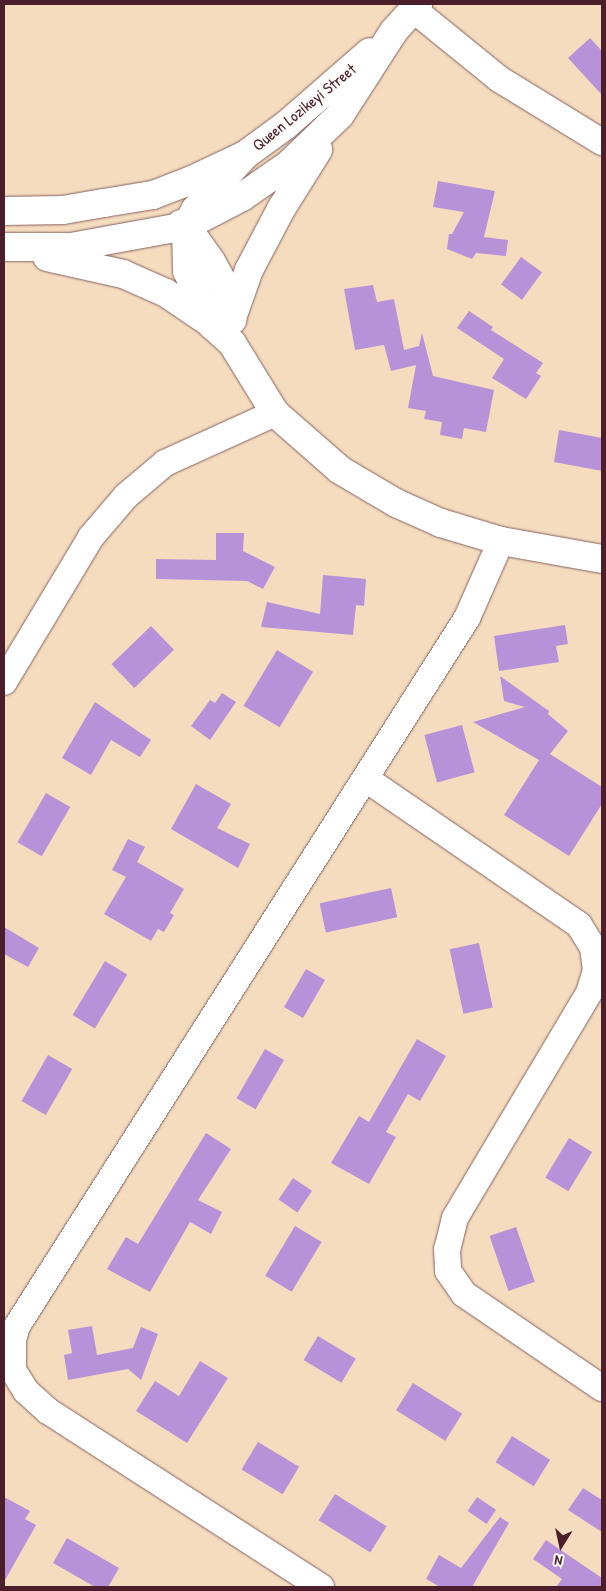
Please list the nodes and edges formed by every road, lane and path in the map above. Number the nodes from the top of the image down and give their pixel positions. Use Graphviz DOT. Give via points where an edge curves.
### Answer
graph roads {
  1 [pos="416,6"];
  2 [pos="394,31"];
  3 [pos="340,115"];
  4 [pos="602,142"];
  5 [pos="246,155"];
  6 [pos="104,204"];
  7 [pos="4,212"];
  8 [pos="186,226"];
  9 [pos="9,248"];
  10 [pos="226,328"];
  11 [pos="275,413"];
  12 [pos="501,541"];
  13 [pos="602,559"];
  14 [pos="4,682"];
  15 [pos="366,779"];
  16 [pos="602,1388"];
  17 [pos="307,1584"];
  1 -- 2 [label="main road, Queen Lozikeyi Street"];
  1 -- 4 [label="street" via="499,79"];
  2 -- 3 [label="main road, Queen Lozikeyi Street"];
  2 -- 5 [label="main road, Queen Lozikeyi Street" via="286,125"];
  3 -- 8 [label="main road, Queen Lozikeyi Street" via="288,166 242,197"];
  3 -- 10 [label="main road" via="281,209 249,270"];
  5 -- 6 [label="main road, Queen Lozikeyi Street" via="153,194"];
  5 -- 8 [label="main road" via="195,210"];
  6 -- 7 [label="main road, Queen Lozikeyi Street" via="63,210"];
  6 -- 8 [label="main road"];
  8 -- 9 [label="main road, Queen Lozikeyi Street" via="71,247"];
  8 -- 10 [label="main road" via="187,271"];
  9 -- 10 [label="main road" via="124,274 166,293"];
  10 -- 11 [label="main road"];
  11 -- 12 [label="main road" via="340,470 396,503 441,523"];
  11 -- 14 [label="street" via="165,463 126,496 91,537"];
  12 -- 13 [label="main road"];
  12 -- 15 [label="street" via="467,618"];
  15 -- 16 [label="street" via="579,925 593,947 596,970 589,993 455,1218 446,1249 448,1271 464,1294"];
  15 -- 17 [label="street" via="18,1326 11,1355 13,1370 26,1391 48,1411"];
}
